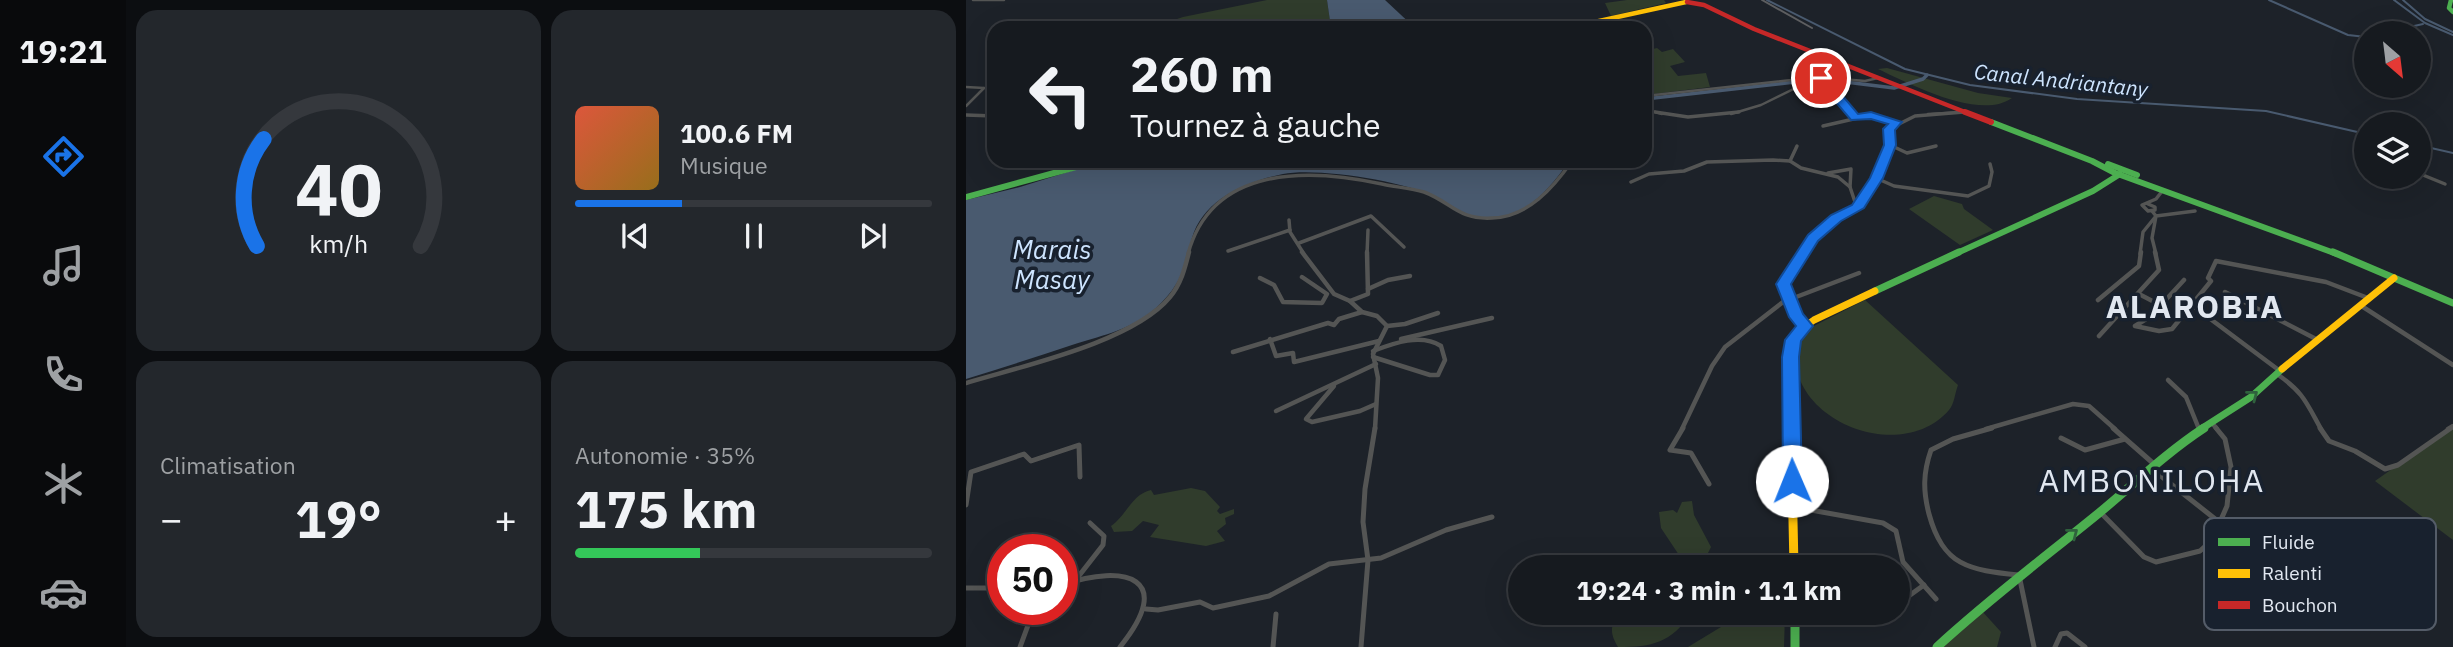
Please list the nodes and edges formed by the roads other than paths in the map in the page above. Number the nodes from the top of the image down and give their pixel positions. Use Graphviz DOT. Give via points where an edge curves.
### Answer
graph roads {
  1 [pos="973,0"];
  2 [pos="1004,0"];
  3 [pos="2451,0"];
  4 [pos="1687,1"];
  5 [pos="2453,12"];
  6 [pos="1592,21"];
  7 [pos="1598,21"];
  8 [pos="1873,74"];
  9 [pos="1819,78"];
  10 [pos="1903,86"];
  11 [pos="966,87"];
  12 [pos="1652,95"];
  13 [pos="966,106"];
  14 [pos="1652,111"];
  15 [pos="1965,112"];
  16 [pos="966,115"];
  17 [pos="987,116"];
  18 [pos="1855,118"];
  19 [pos="1896,122"];
  20 [pos="1823,126"];
  21 [pos="1890,145"];
  22 [pos="1797,146"];
  23 [pos="1936,146"];
  24 [pos="1708,158"];
  25 [pos="1790,161"];
  26 [pos="1703,163"];
  27 [pos="1990,164"];
  28 [pos="1065,168"];
  29 [pos="1076,168"];
  30 [pos="1567,168"];
  31 [pos="2118,170"];
  32 [pos="1828,174"];
  33 [pos="1876,178"];
  34 [pos="2431,178"];
  35 [pos="1631,182"];
  36 [pos="2445,184"];
  37 [pos="1850,187"];
  38 [pos="2165,190"];
  39 [pos="966,196"];
  40 [pos="1857,208"];
  41 [pos="2154,211"];
  42 [pos="2195,211"];
  43 [pos="1289,220"];
  44 [pos="1290,230"];
  45 [pos="1368,230"];
  46 [pos="1299,243"];
  47 [pos="1404,247"];
  48 [pos="1228,251"];
  49 [pos="1858,273"];
  50 [pos="1410,276"];
  51 [pos="2395,276"];
  52 [pos="1302,277"];
  53 [pos="1260,278"];
  54 [pos="2184,280"];
  55 [pos="1368,289"];
  56 [pos="2225,292"];
  57 [pos="1330,294"];
  58 [pos="2139,294"];
  59 [pos="2368,298"];
  60 [pos="1790,299"];
  61 [pos="2098,300"];
  62 [pos="1350,301"];
  63 [pos="2453,301"];
  64 [pos="2160,305"];
  65 [pos="2359,305"];
  66 [pos="2193,306"];
  67 [pos="1362,312"];
  68 [pos="1438,313"];
  69 [pos="1492,318"];
  70 [pos="1387,326"];
  71 [pos="1805,326"];
  72 [pos="2099,336"];
  73 [pos="1270,339"];
  74 [pos="2316,339"];
  75 [pos="1378,341"];
  76 [pos="1393,341"];
  77 [pos="1233,352"];
  78 [pos="1373,354"];
  79 [pos="1376,364"];
  80 [pos="2453,365"];
  81 [pos="2278,372"];
  82 [pos="2168,380"];
  83 [pos="966,383"];
  84 [pos="1334,386"];
  85 [pos="1376,404"];
  86 [pos="1276,411"];
  87 [pos="2212,423"];
  88 [pos="2453,426"];
  89 [pos="2200,430"];
  90 [pos="2061,438"];
  91 [pos="2126,439"];
  92 [pos="2153,467"];
  93 [pos="1080,477"];
  94 [pos="1709,484"];
  95 [pos="966,505"];
  96 [pos="1793,507"];
  97 [pos="2100,512"];
  98 [pos="1492,517"];
  99 [pos="2218,518"];
  100 [pos="2221,518"];
  101 [pos="1090,523"];
  102 [pos="2204,547"];
  103 [pos="1794,555"];
  104 [pos="1368,560"];
  105 [pos="2019,575"];
  106 [pos="1078,577"];
  107 [pos="1078,578"];
  108 [pos="1924,586"];
  109 [pos="966,587"];
  110 [pos="987,588"];
  111 [pos="1910,596"];
  112 [pos="1936,598"];
  113 [pos="1146,609"];
  114 [pos="1276,614"];
  115 [pos="1028,625"];
  116 [pos="1795,625"];
  117 [pos="1020,647"];
  118 [pos="1120,647"];
  119 [pos="1273,647"];
  120 [pos="1361,647"];
  121 [pos="1795,647"];
  122 [pos="1937,647"];
  123 [pos="2034,647"];
  124 [pos="2055,647"];
  125 [pos="2085,647"];
  1 -- 2 [label="street"];
  3 -- 5 [label="main road"];
  4 -- 6 [label="main road"];
  4 -- 7 [label="main road"];
  4 -- 8 [label="main road"];
  8 -- 9 [label="street" via="1865,81"];
  8 -- 10 [label="main road"];
  9 -- 12 [label="street"];
  9 -- 14 [label="street" via="1763,104 1728,114 1669,117"];
  9 -- 18 [label="street"];
  10 -- 15 [label="main road"];
  10 -- 31 [label="main road"];
  11 -- 13 [label="street" via="984,88"];
  15 -- 19 [label="street" via="1932,113"];
  15 -- 31 [label="main road"];
  16 -- 17 [label="street"];
  18 -- 19 [label="street" via="1871,115"];
  18 -- 20 [label="street"];
  19 -- 21 [label="street" via="1889,129"];
  21 -- 23 [label="street" via="1908,153"];
  21 -- 33 [label="street"];
  22 -- 25 [label="street"];
  24 -- 26 [label="street"];
  25 -- 26 [label="street"];
  25 -- 32 [label="street"];
  26 -- 35 [label="street"];
  27 -- 33 [label="street" via="1989,186 1968,196 1894,186"];
  28 -- 39 [label="main road"];
  29 -- 39 [label="main road"];
  30 -- 83 [label="street" via="1552,191 1529,209 1496,219 1460,214 1427,194 1326,172 1257,183 1209,211 1195,232 1176,291 1148,317 1097,341"];
  31 -- 38 [label="main road"];
  31 -- 51 [label="main road" via="2333,248"];
  31 -- 71 [label="main road" via="2093,191"];
  32 -- 37 [label="street"];
  32 -- 37 [label="street" via="1851,169"];
  33 -- 40 [label="street"];
  34 -- 36 [label="street"];
  37 -- 40 [label="street"];
  38 -- 41 [label="street"];
  38 -- 41 [label="street" via="2148,204"];
  38 -- 51 [label="main road"];
  40 -- 60 [label="street" via="1836,218 1805,248 1783,284"];
  41 -- 42 [label="street"];
  41 -- 58 [label="street" via="2152,238 2159,270"];
  41 -- 61 [label="street" via="2144,228 2139,266"];
  43 -- 44 [label="street"];
  44 -- 46 [label="street"];
  44 -- 48 [label="street"];
  45 -- 55 [label="street"];
  46 -- 47 [label="street" via="1371,216"];
  46 -- 57 [label="street"];
  49 -- 60 [label="street"];
  50 -- 55 [label="street"];
  51 -- 59 [label="main road"];
  51 -- 63 [label="main road"];
  52 -- 57 [label="street"];
  53 -- 57 [label="street" via="1274,285 1283,302 1322,303"];
  54 -- 64 [label="street"];
  55 -- 62 [label="street" via="1368,294"];
  56 -- 74 [label="street"];
  57 -- 62 [label="street"];
  58 -- 64 [label="street"];
  58 -- 72 [label="street"];
  59 -- 65 [label="main road"];
  59 -- 66 [label="street" via="2326,282 2216,261 2208,278 2211,281"];
  60 -- 71 [label="street"];
  60 -- 94 [label="street" via="1725,347 1670,450 1690,453"];
  62 -- 67 [label="street"];
  64 -- 66 [label="street" via="2135,326 2172,329"];
  65 -- 74 [label="main road"];
  65 -- 80 [label="street"];
  66 -- 81 [label="street"];
  67 -- 70 [label="street" via="1377,316"];
  67 -- 73 [label="street" via="1334,325"];
  68 -- 70 [label="street"];
  69 -- 76 [label="street"];
  70 -- 75 [label="street"];
  71 -- 96 [label="main road" via="1793,340 1791,357"];
  73 -- 75 [label="street" via="1276,356 1293,353 1294,362"];
  73 -- 77 [label="street"];
  74 -- 81 [label="main road"];
  75 -- 78 [label="street"];
  76 -- 78 [label="street"];
  76 -- 78 [label="street" via="1438,343 1445,353 1442,373 1429,377"];
  78 -- 79 [label="street"];
  79 -- 84 [label="street"];
  79 -- 85 [label="street"];
  87 -- 81 [label="main road, one-way" via="2252,397"];
  81 -- 88 [label="street" via="2313,409 2329,441 2385,469 2398,465"];
  82 -- 89 [label="street" via="2186,397"];
  84 -- 85 [label="street" via="1306,419 1312,422"];
  84 -- 86 [label="street"];
  85 -- 104 [label="street" via="1363,522"];
  87 -- 89 [label="main road"];
  87 -- 100 [label="street" via="2225,439 2231,467"];
  89 -- 92 [label="main road"];
  90 -- 91 [label="street" via="2085,450"];
  91 -- 92 [label="street"];
  91 -- 105 [label="street" via="2089,406 2073,404 1953,439 1931,450 1923,471 1922,493 1944,551 1991,573"];
  92 -- 97 [label="main road"];
  92 -- 99 [label="street"];
  93 -- 95 [label="street" via="1079,445 1031,460 1024,454 971,472"];
  96 -- 103 [label="main road"];
  96 -- 108 [label="street" via="1883,523 1896,531 1903,562"];
  97 -- 102 [label="street" via="2144,557 2155,562"];
  105 -- 97 [label="main road, one-way"];
  98 -- 104 [label="street"];
  101 -- 106 [label="street" via="1104,536 1103,545"];
  104 -- 113 [label="street" via="1329,564 1269,596 1240,604 1213,608 1188,602"];
  104 -- 120 [label="street"];
  105 -- 122 [label="main road"];
  105 -- 123 [label="street"];
  107 -- 113 [label="street" via="1110,573 1137,580 1144,590"];
  108 -- 111 [label="street"];
  108 -- 112 [label="street"];
  109 -- 110 [label="street"];
  113 -- 118 [label="street"];
  114 -- 119 [label="street"];
  115 -- 117 [label="street"];
  116 -- 121 [label="main road"];
  124 -- 125 [label="street" via="2061,634 2067,633"];
}
